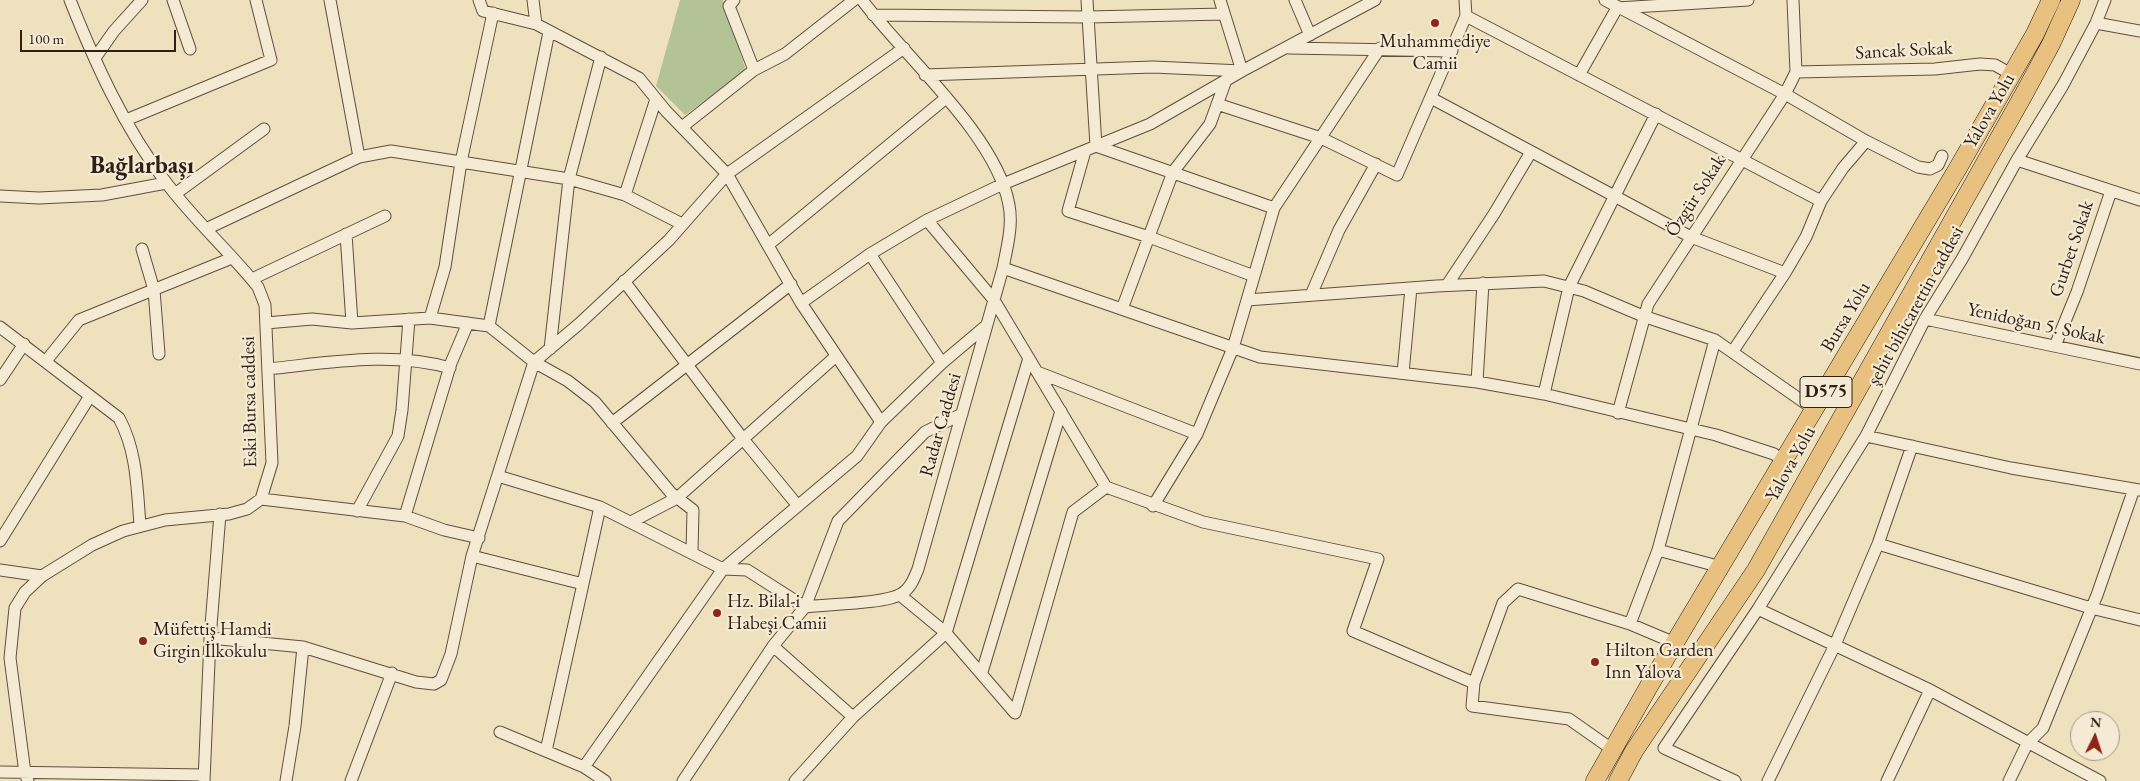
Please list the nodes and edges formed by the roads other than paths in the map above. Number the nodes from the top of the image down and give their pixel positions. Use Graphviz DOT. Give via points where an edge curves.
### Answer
graph roads {
  1 [pos="70,0"];
  2 [pos="142,0"];
  3 [pos="173,0"];
  4 [pos="256,0"];
  5 [pos="330,0"];
  6 [pos="479,0"];
  7 [pos="534,0"];
  8 [pos="734,0"];
  9 [pos="854,0"];
  10 [pos="862,0"];
  11 [pos="1087,0"];
  12 [pos="1220,0"];
  13 [pos="1295,0"];
  14 [pos="1376,0"];
  15 [pos="1464,0"];
  16 [pos="1605,0"];
  17 [pos="1748,0"];
  18 [pos="1794,0"];
  19 [pos="2051,0"];
  20 [pos="2071,0"];
  21 [pos="2105,0"];
  22 [pos="1617,8"];
  23 [pos="493,13"];
  24 [pos="1224,14"];
  25 [pos="872,15"];
  26 [pos="1466,16"];
  27 [pos="1088,17"];
  28 [pos="2096,23"];
  29 [pos="536,24"];
  30 [pos="2140,31"];
  31 [pos="549,32"];
  32 [pos="1310,35"];
  33 [pos="904,48"];
  34 [pos="1287,48"];
  35 [pos="1380,48"];
  36 [pos="190,50"];
  37 [pos="1452,51"];
  38 [pos="601,57"];
  39 [pos="95,58"];
  40 [pos="1091,69"];
  41 [pos="754,70"];
  42 [pos="1242,70"];
  43 [pos="1796,72"];
  44 [pos="2011,74"];
  45 [pos="925,75"];
  46 [pos="1579,75"];
  47 [pos="1226,80"];
  48 [pos="1785,94"];
  49 [pos="656,98"];
  50 [pos="946,98"];
  51 [pos="1431,98"];
  52 [pos="1217,104"];
  53 [pos="1656,114"];
  54 [pos="126,120"];
  55 [pos="682,127"];
  56 [pos="264,129"];
  57 [pos="1321,138"];
  58 [pos="1866,141"];
  59 [pos="1090,148"];
  60 [pos="1531,152"];
  61 [pos="1942,156"];
  62 [pos="359,157"];
  63 [pos="1741,159"];
  64 [pos="2017,160"];
  65 [pos="461,162"];
  66 [pos="1376,164"];
  67 [pos="520,172"];
  68 [pos="1173,172"];
  69 [pos="727,174"];
  70 [pos="569,179"];
  71 [pos="166,183"];
  72 [pos="1003,184"];
  73 [pos="2111,191"];
  74 [pos="175,194"];
  75 [pos="624,195"];
  76 [pos="0,196"];
  77 [pos="1613,196"];
  78 [pos="2140,200"];
  79 [pos="1821,201"];
  80 [pos="1274,208"];
  81 [pos="385,216"];
  82 [pos="927,220"];
  83 [pos="682,224"];
  84 [pos="206,230"];
  85 [pos="346,234"];
  86 [pos="1149,237"];
  87 [pos="1691,237"];
  88 [pos="768,245"];
  89 [pos="142,249"];
  90 [pos="870,254"];
  91 [pos="232,258"];
  92 [pos="1003,268"];
  93 [pos="1785,274"];
  94 [pos="1254,276"];
  95 [pos="252,279"];
  96 [pos="624,281"];
  97 [pos="1483,283"];
  98 [pos="791,284"];
  99 [pos="1447,285"];
  100 [pos="1569,287"];
  101 [pos="1411,288"];
  102 [pos="154,290"];
  103 [pos="1311,295"];
  104 [pos="994,300"];
  105 [pos="1246,300"];
  106 [pos="800,303"];
  107 [pos="1122,310"];
  108 [pos="1643,316"];
  109 [pos="430,318"];
  110 [pos="409,319"];
  111 [pos="1925,319"];
  112 [pos="266,323"];
  113 [pos="352,323"];
  114 [pos="468,323"];
  115 [pos="987,325"];
  116 [pos="489,326"];
  117 [pos="0,327"];
  118 [pos="1715,340"];
  119 [pos="24,344"];
  120 [pos="2055,346"];
  121 [pos="1233,348"];
  122 [pos="550,349"];
  123 [pos="1733,351"];
  124 [pos="159,354"];
  125 [pos="835,357"];
  126 [pos="1029,358"];
  127 [pos="406,360"];
  128 [pos="46,362"];
  129 [pos="534,362"];
  130 [pos="942,363"];
  131 [pos="686,364"];
  132 [pos="2140,364"];
  133 [pos="450,368"];
  134 [pos="268,369"];
  135 [pos="1037,372"];
  136 [pos="1403,373"];
  137 [pos="0,380"];
  138 [pos="1477,382"];
  139 [pos="1544,394"];
  140 [pos="90,396"];
  141 [pos="1815,410"];
  142 [pos="1061,411"];
  143 [pos="1618,413"];
  144 [pos="962,414"];
  145 [pos="881,422"];
  146 [pos="612,423"];
  147 [pos="1690,430"];
  148 [pos="1198,434"];
  149 [pos="1866,436"];
  150 [pos="743,439"];
  151 [pos="1912,446"];
  152 [pos="1783,461"];
  153 [pos="498,476"];
  154 [pos="1106,487"];
  155 [pos="2137,490"];
  156 [pos="677,498"];
  157 [pos="261,499"];
  158 [pos="798,506"];
  159 [pos="1153,506"];
  160 [pos="600,507"];
  161 [pos="357,511"];
  162 [pos="220,514"];
  163 [pos="405,516"];
  164 [pos="631,522"];
  165 [pos="140,525"];
  166 [pos="479,538"];
  167 [pos="0,541"];
  168 [pos="1878,544"];
  169 [pos="1658,550"];
  170 [pos="692,552"];
  171 [pos="472,556"];
  172 [pos="1721,567"];
  173 [pos="723,569"];
  174 [pos="0,570"];
  175 [pos="42,576"];
  176 [pos="583,584"];
  177 [pos="900,595"];
  178 [pos="805,607"];
  179 [pos="2092,608"];
  180 [pos="1758,609"];
  181 [pos="2140,620"];
  182 [pos="1630,624"];
  183 [pos="946,633"];
  184 [pos="210,638"];
  185 [pos="1675,643"];
  186 [pos="773,646"];
  187 [pos="303,647"];
  188 [pos="1834,647"];
  189 [pos="982,672"];
  190 [pos="392,673"];
  191 [pos="1474,683"];
  192 [pos="1930,690"];
  193 [pos="853,717"];
  194 [pos="500,732"];
  195 [pos="2027,744"];
  196 [pos="1613,750"];
  197 [pos="546,751"];
  198 [pos="584,767"];
  199 [pos="0,772"];
  200 [pos="26,777"];
  201 [pos="204,778"];
  202 [pos="688,779"];
  203 [pos="286,781"];
  204 [pos="352,781"];
  205 [pos="605,781"];
  206 [pos="795,781"];
  207 [pos="1595,781"];
  208 [pos="1618,781"];
  209 [pos="1735,781"];
  210 [pos="1768,781"];
  211 [pos="1887,781"];
  212 [pos="2009,781"];
  213 [pos="2100,781"];
  1 -- 39 [label="street, Eski Bursa caddesi"];
  2 -- 39 [label="street"];
  3 -- 36 [label="street"];
  4 -- 54 [label="street" via="271,60"];
  5 -- 62 [label="street"];
  6 -- 23 [label="street" via="483,10"];
  7 -- 29 [label="street"];
  8 -- 41 [label="street" via="729,6"];
  9 -- 41 [label="street" via="785,54"];
  10 -- 25 [label="street, Radar Caddesi"];
  11 -- 27 [label="street"];
  12 -- 24 [label="street"];
  13 -- 32 [label="street"];
  14 -- 32 [label="street"];
  15 -- 26 [label="street"];
  16 -- 22 [label="street"];
  17 -- 22 [label="street"];
  18 -- 43 [label="street, Özgür Sokak"];
  19 -- 44 [label="highway, Bursa Yolu / D575"];
  20 -- 208 [label="highway, Yalova Yolu / D575" via="2024,94 1756,570 1634,751"];
  21 -- 28 [label="street, şehit bihicarettin caddesi"];
  22 -- 46 [label="street"];
  22 -- 48 [label="street"];
  23 -- 29 [label="street"];
  23 -- 65 [label="street"];
  24 -- 27 [label="street"];
  24 -- 42 [label="street"];
  25 -- 27 [label="street"];
  25 -- 33 [label="street, Radar Caddesi"];
  26 -- 37 [label="street"];
  26 -- 46 [label="street"];
  27 -- 40 [label="street"];
  28 -- 30 [label="street"];
  28 -- 64 [label="street, şehit bihicarettin caddesi"];
  29 -- 31 [label="street"];
  31 -- 38 [label="street"];
  31 -- 67 [label="street"];
  32 -- 34 [label="street"];
  33 -- 45 [label="street, Radar Caddesi"];
  33 -- 69 [label="street"];
  34 -- 35 [label="street"];
  34 -- 42 [label="street"];
  35 -- 37 [label="street"];
  35 -- 57 [label="street"];
  37 -- 51 [label="street"];
  38 -- 49 [label="street" via="639,78"];
  38 -- 70 [label="street"];
  39 -- 54 [label="street, Eski Bursa caddesi"];
  40 -- 42 [label="street"];
  40 -- 45 [label="street"];
  40 -- 59 [label="street"];
  41 -- 55 [label="street"];
  42 -- 47 [label="street"];
  43 -- 44 [label="street, Sancak Sokak" via="1935,69 1980,64 1995,65"];
  43 -- 48 [label="street, Özgür Sokak"];
  44 -- 141 [label="highway, Bursa Yolu / D575"];
  45 -- 50 [label="street, Radar Caddesi"];
  46 -- 53 [label="street"];
  47 -- 52 [label="street"];
  47 -- 59 [label="street" via="1150,124"];
  48 -- 58 [label="street"];
  48 -- 63 [label="street, Özgür Sokak"];
  49 -- 55 [label="street"];
  49 -- 75 [label="street"];
  50 -- 72 [label="street, Radar Caddesi" via="990,157"];
  50 -- 88 [label="street"];
  51 -- 60 [label="street"];
  51 -- 66 [label="street" via="1397,175"];
  52 -- 57 [label="street"];
  52 -- 68 [label="street" via="1210,124"];
  53 -- 63 [label="street"];
  53 -- 77 [label="street"];
  54 -- 71 [label="street, Eski Bursa caddesi" via="137,142"];
  55 -- 69 [label="street"];
  56 -- 74 [label="street"];
  57 -- 66 [label="street"];
  57 -- 80 [label="street"];
  58 -- 61 [label="street" via="1918,167 1930,169 1938,165"];
  58 -- 79 [label="street"];
  59 -- 68 [label="street"];
  59 -- 72 [label="street"];
  59 -- 86 [label="street" via="1068,211"];
  60 -- 77 [label="street"];
  60 -- 99 [label="street"];
  62 -- 65 [label="street" via="391,151"];
  62 -- 84 [label="street"];
  63 -- 79 [label="street"];
  63 -- 87 [label="street, Özgür Sokak"];
  64 -- 73 [label="street"];
  64 -- 111 [label="street, şehit bihicarettin caddesi"];
  65 -- 67 [label="street"];
  65 -- 109 [label="street" via="445,267"];
  66 -- 103 [label="street" via="1340,230"];
  67 -- 70 [label="street"];
  67 -- 116 [label="street"];
  68 -- 80 [label="street"];
  68 -- 86 [label="street"];
  69 -- 83 [label="street"];
  69 -- 88 [label="street"];
  70 -- 75 [label="street"];
  70 -- 122 [label="street"];
  71 -- 74 [label="street, Eski Bursa caddesi"];
  71 -- 76 [label="street" via="102,196"];
  72 -- 82 [label="street"];
  72 -- 92 [label="street, Radar Caddesi" via="1011,225"];
  73 -- 78 [label="street"];
  73 -- 120 [label="street, Gurbet Sokak"];
  74 -- 84 [label="street, Eski Bursa caddesi"];
  75 -- 83 [label="street"];
  77 -- 87 [label="street"];
  77 -- 100 [label="street"];
  79 -- 93 [label="street"];
  80 -- 94 [label="street"];
  81 -- 85 [label="street"];
  82 -- 90 [label="street"];
  82 -- 104 [label="street"];
  83 -- 96 [label="street"];
  84 -- 91 [label="street, Eski Bursa caddesi"];
  85 -- 95 [label="street"];
  85 -- 113 [label="street"];
  86 -- 94 [label="street"];
  86 -- 107 [label="street"];
  87 -- 93 [label="street"];
  87 -- 108 [label="street, Özgür Sokak"];
  88 -- 98 [label="street"];
  89 -- 102 [label="street"];
  90 -- 106 [label="street"];
  90 -- 130 [label="street"];
  91 -- 95 [label="street, Eski Bursa caddesi"];
  91 -- 102 [label="street"];
  92 -- 104 [label="street, Radar Caddesi"];
  92 -- 107 [label="street"];
  93 -- 123 [label="street"];
  94 -- 105 [label="street"];
  95 -- 112 [label="street, Eski Bursa caddesi" via="265,305"];
  96 -- 122 [label="street"];
  96 -- 131 [label="street"];
  97 -- 99 [label="street"];
  97 -- 100 [label="street" via="1544,281"];
  97 -- 138 [label="street"];
  98 -- 106 [label="street"];
  98 -- 131 [label="street"];
  99 -- 101 [label="street"];
  100 -- 108 [label="street"];
  100 -- 139 [label="street"];
  101 -- 103 [label="street"];
  101 -- 136 [label="street"];
  102 -- 124 [label="street"];
  102 -- 128 [label="street" via="79,320"];
  103 -- 105 [label="street"];
  104 -- 115 [label="street, Radar Caddesi"];
  104 -- 126 [label="street"];
  105 -- 121 [label="street"];
  106 -- 125 [label="street"];
  107 -- 121 [label="street"];
  108 -- 118 [label="street"];
  108 -- 143 [label="street, Özgür Sokak"];
  109 -- 110 [label="street"];
  109 -- 114 [label="street"];
  110 -- 113 [label="street"];
  110 -- 127 [label="street"];
  111 -- 120 [label="street, Yenidoğan 5. Sokak"];
  111 -- 149 [label="street, şehit bihicarettin caddesi"];
  112 -- 113 [label="street" via="312,319"];
  112 -- 134 [label="street, Eski Bursa caddesi"];
  114 -- 116 [label="street"];
  114 -- 133 [label="street"];
  115 -- 130 [label="street"];
  115 -- 144 [label="street, Radar Caddesi"];
  116 -- 129 [label="street"];
  117 -- 119 [label="street"];
  118 -- 123 [label="street"];
  118 -- 147 [label="street"];
  119 -- 128 [label="street"];
  119 -- 137 [label="street"];
  120 -- 132 [label="street, Yenidoğan 5. Sokak"];
  121 -- 136 [label="street" via="1286,361"];
  121 -- 148 [label="street"];
  122 -- 129 [label="street"];
  123 -- 141 [label="street"];
  125 -- 145 [label="street"];
  125 -- 150 [label="street"];
  126 -- 135 [label="street"];
  126 -- 183 [label="street"];
  127 -- 133 [label="street"];
  127 -- 134 [label="street"];
  127 -- 161 [label="street" via="398,436"];
  128 -- 140 [label="street"];
  129 -- 146 [label="street" via="595,402"];
  129 -- 153 [label="street"];
  130 -- 145 [label="street"];
  131 -- 146 [label="street"];
  131 -- 150 [label="street"];
  133 -- 163 [label="street"];
  134 -- 157 [label="street, Eski Bursa caddesi" via="272,463"];
  135 -- 142 [label="street"];
  135 -- 148 [label="street"];
  136 -- 138 [label="street"];
  138 -- 139 [label="street"];
  139 -- 143 [label="street"];
  140 -- 165 [label="street" via="119,418 128,435 134,458"];
  140 -- 167 [label="street"];
  141 -- 152 [label="highway, Bursa Yolu / D575"];
  142 -- 154 [label="street"];
  142 -- 189 [label="street"];
  143 -- 147 [label="street"];
  144 -- 177 [label="street, Radar Caddesi" via="918,569 910,586"];
  144 -- 178 [label="street" via="926,432 838,521"];
  145 -- 158 [label="street" via="857,456"];
  146 -- 156 [label="street"];
  147 -- 152 [label="street" via="1774,454"];
  147 -- 169 [label="street"];
  148 -- 159 [label="street"];
  149 -- 151 [label="street"];
  149 -- 180 [label="street, şehit bihicarettin caddesi"];
  150 -- 156 [label="street"];
  150 -- 158 [label="street"];
  151 -- 155 [label="street" via="2011,468"];
  151 -- 168 [label="street"];
  152 -- 172 [label="highway, Bursa Yolu / D575"];
  153 -- 160 [label="street"];
  153 -- 166 [label="street"];
  154 -- 159 [label="street"];
  154 -- 189 [label="street" via="1073,512 1015,713"];
  155 -- 179 [label="street"];
  156 -- 164 [label="street"];
  156 -- 170 [label="street" via="693,510"];
  157 -- 161 [label="street"];
  157 -- 162 [label="street" via="247,509"];
  158 -- 173 [label="street"];
  159 -- 191 [label="street" via="1203,522 1378,559 1353,631"];
  160 -- 164 [label="street"];
  160 -- 176 [label="street"];
  161 -- 163 [label="street"];
  162 -- 165 [label="street" via="187,516"];
  162 -- 184 [label="street"];
  163 -- 166 [label="street"];
  164 -- 170 [label="street"];
  165 -- 175 [label="street" via="92,545"];
  166 -- 171 [label="street"];
  168 -- 179 [label="street"];
  168 -- 188 [label="street"];
  169 -- 172 [label="street"];
  169 -- 182 [label="street"];
  170 -- 173 [label="street"];
  171 -- 176 [label="street"];
  171 -- 190 [label="street" via="457,630 441,680 434,684 416,682"];
  172 -- 185 [label="highway, Bursa Yolu / D575"];
  173 -- 178 [label="street" via="747,570"];
  173 -- 198 [label="street"];
  174 -- 175 [label="street"];
  175 -- 200 [label="street" via="25,592 15,608 12,632 10,658"];
  176 -- 197 [label="street"];
  177 -- 178 [label="street"];
  177 -- 183 [label="street"];
  178 -- 186 [label="street"];
  179 -- 181 [label="street"];
  179 -- 195 [label="street" via="2043,728"];
  180 -- 188 [label="street"];
  180 -- 209 [label="street, şehit bihicarettin caddesi" via="1664,748"];
  182 -- 185 [label="street"];
  182 -- 191 [label="street" via="1518,589 1503,603"];
  183 -- 189 [label="street"];
  183 -- 193 [label="street"];
  184 -- 187 [label="street"];
  184 -- 201 [label="street"];
  185 -- 196 [label="highway, Bursa Yolu / D575"];
  186 -- 193 [label="street"];
  186 -- 202 [label="street"];
  187 -- 190 [label="street"];
  187 -- 203 [label="street"];
  188 -- 192 [label="street"];
  188 -- 210 [label="street"];
  190 -- 204 [label="street"];
  191 -- 196 [label="street" via="1472,706 1569,719"];
  192 -- 195 [label="street"];
  192 -- 211 [label="street"];
  193 -- 206 [label="street"];
  194 -- 197 [label="street"];
  195 -- 212 [label="street"];
  195 -- 213 [label="street"];
  196 -- 207 [label="highway, Bursa Yolu / D575"];
  197 -- 198 [label="street"];
  198 -- 205 [label="street"];
  199 -- 200 [label="street"];
  200 -- 201 [label="street"];
}
